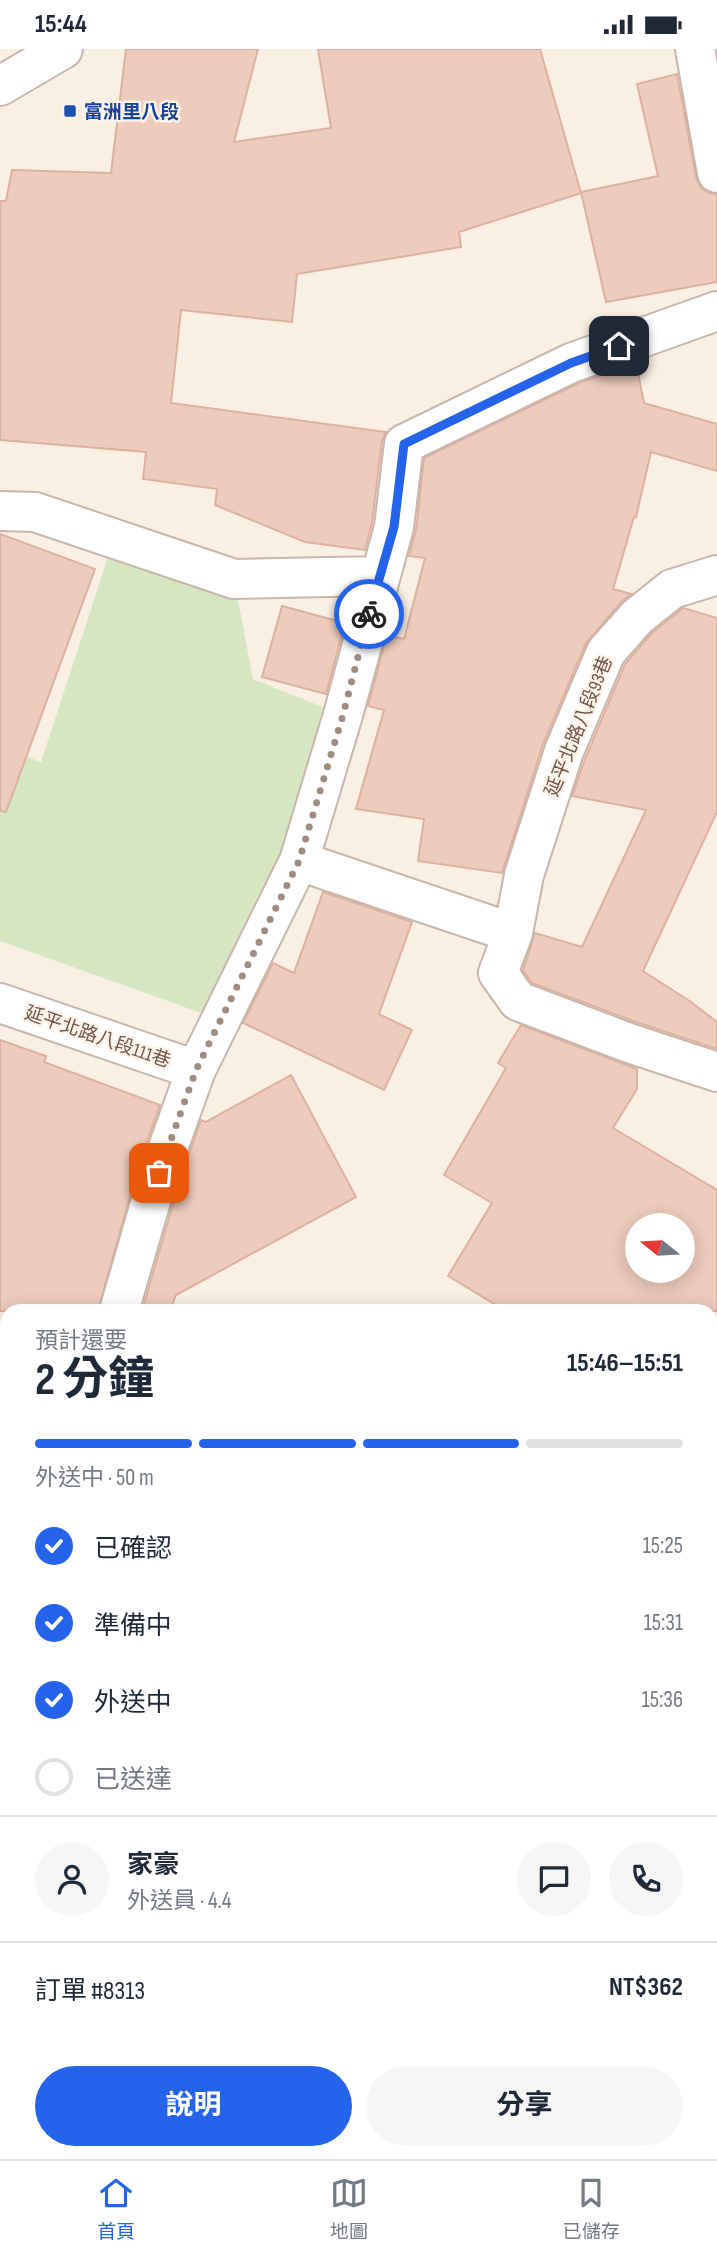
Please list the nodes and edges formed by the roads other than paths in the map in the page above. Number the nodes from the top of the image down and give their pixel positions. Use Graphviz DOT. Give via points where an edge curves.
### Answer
graph roads {
  1 [pos="63,49"];
  2 [pos="695,49"];
  3 [pos="0,86"];
  4 [pos="717,173"];
  5 [pos="717,311"];
  6 [pos="0,511"];
  7 [pos="717,575"];
  8 [pos="379,576"];
  9 [pos="299,861"];
  10 [pos="513,933"];
  11 [pos="0,1003"];
  12 [pos="196,1070"];
  13 [pos="717,1072"];
  14 [pos="121,1304"];
  1 -- 3 [label="street"];
  2 -- 4 [label="street"];
  5 -- 8 [label="street" via="571,363 404,444 394,527"];
  6 -- 8 [label="street" via="35,512 234,579"];
  7 -- 10 [label="street, 延平北路八段93巷" via="673,589 637,617 606,652 564,751 524,875"];
  8 -- 9 [label="street"];
  9 -- 10 [label="street"];
  9 -- 12 [label="street"];
  10 -- 13 [label="street, 延平北路八段93巷" via="498,973 518,1001"];
  11 -- 12 [label="street, 延平北路八段111巷"];
  12 -- 14 [label="street" via="159,1173"];
}
